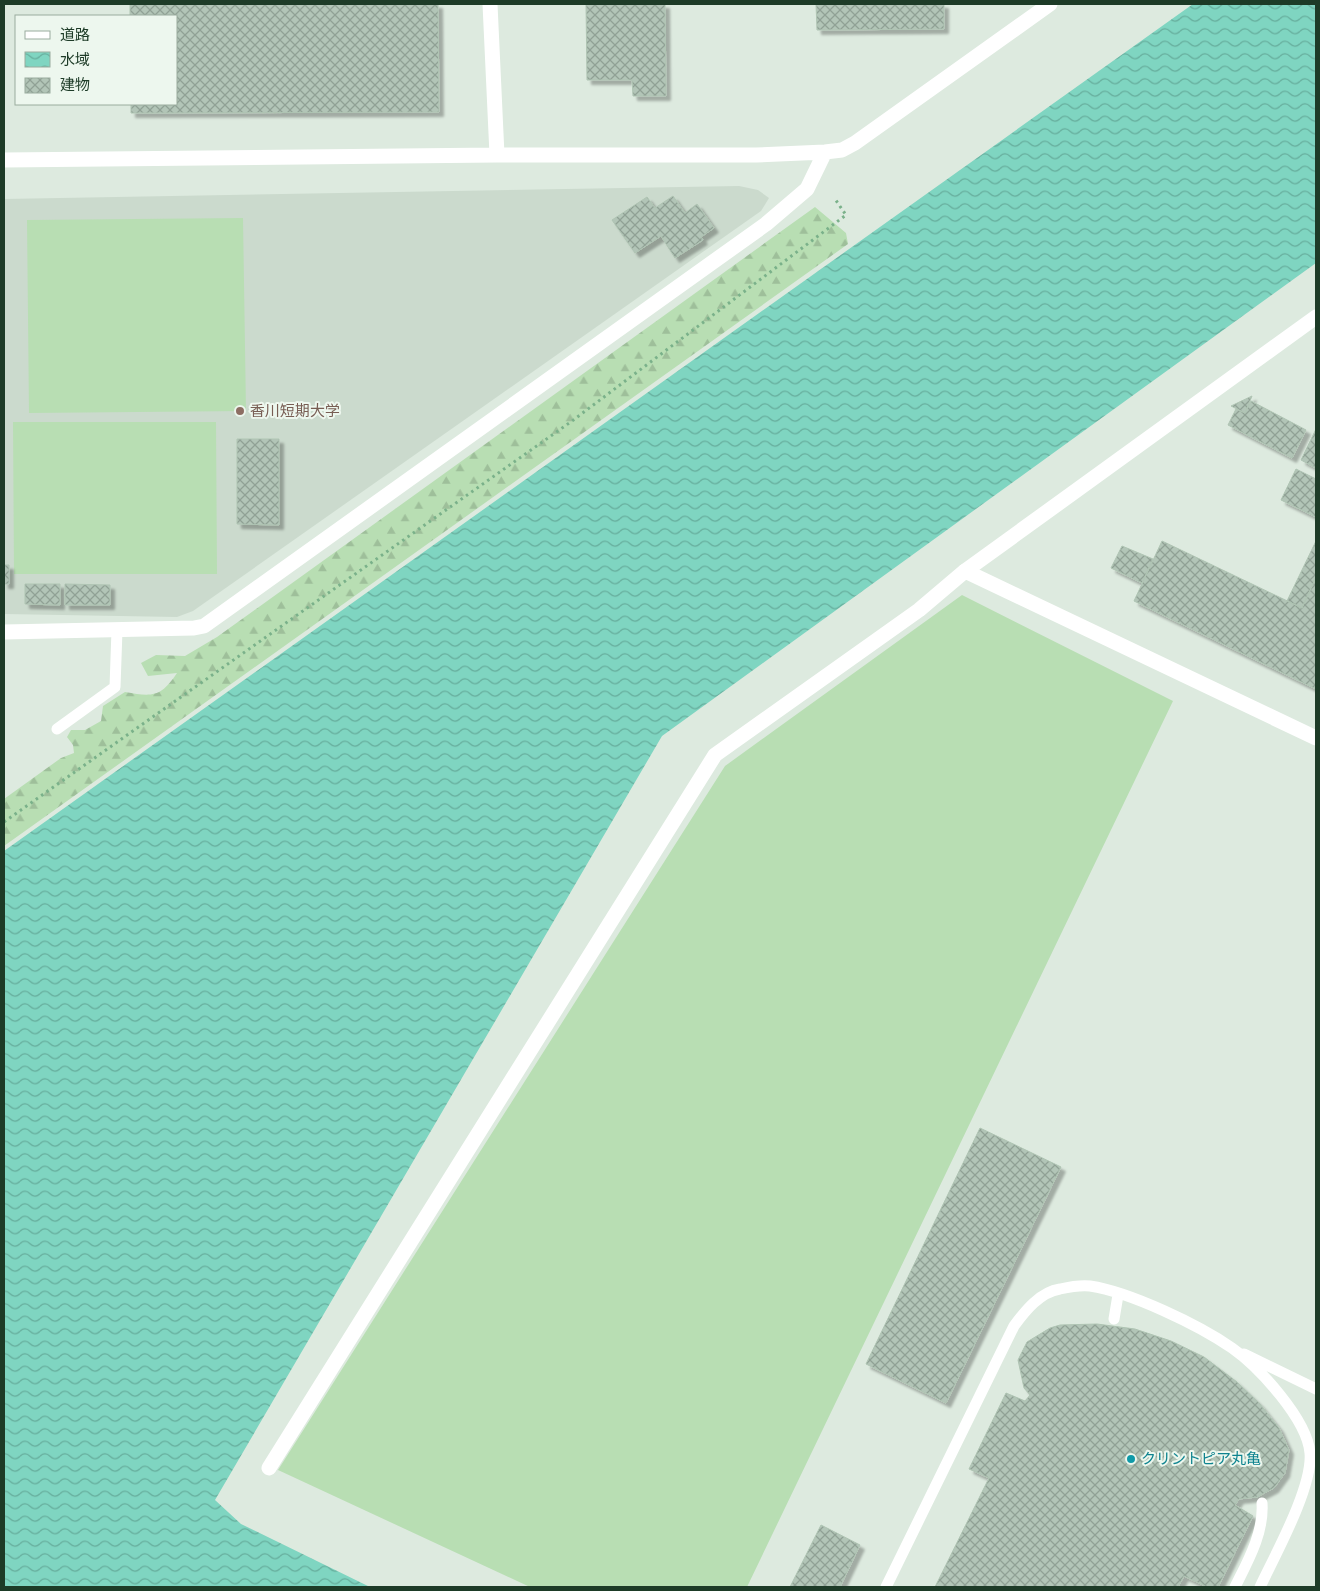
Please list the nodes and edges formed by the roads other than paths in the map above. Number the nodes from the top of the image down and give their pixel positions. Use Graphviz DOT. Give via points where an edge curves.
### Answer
graph roads {
  1 [pos="490,4"];
  2 [pos="1050,4"];
  3 [pos="825,152"];
  4 [pos="497,155"];
  5 [pos="4,160"];
  6 [pos="1316,317"];
  7 [pos="965,571"];
  8 [pos="117,630"];
  9 [pos="4,632"];
  10 [pos="56,729"];
  11 [pos="1316,738"];
  12 [pos="1118,1295"];
  13 [pos="1114,1320"];
  14 [pos="1233,1349"];
  15 [pos="1316,1389"];
  16 [pos="268,1468"];
  17 [pos="1262,1503"];
  18 [pos="886,1587"];
  19 [pos="1235,1587"];
  20 [pos="1260,1587"];
  1 -- 4 [label="street"];
  2 -- 3 [label="street" via="855,143 842,150"];
  3 -- 4 [label="street"];
  3 -- 8 [label="street" via="807,189 766,224 216,619 194,628"];
  4 -- 5 [label="street"];
  6 -- 7 [label="street"];
  7 -- 11 [label="street"];
  7 -- 16 [label="street" via="919,610 715,755"];
  8 -- 9 [label="street"];
  8 -- 10 [label="lane" via="115,687"];
  12 -- 13 [label="lane"];
  12 -- 14 [label="lane" via="1188,1322"];
  12 -- 18 [label="lane" via="1089,1286 1058,1289 1030,1305 999,1352"];
  14 -- 15 [label="lane"];
  14 -- 20 [label="lane" via="1272,1385 1297,1418 1310,1453 1306,1480 1295,1514"];
  17 -- 19 [label="lane" via="1263,1520 1250,1558"];
}
